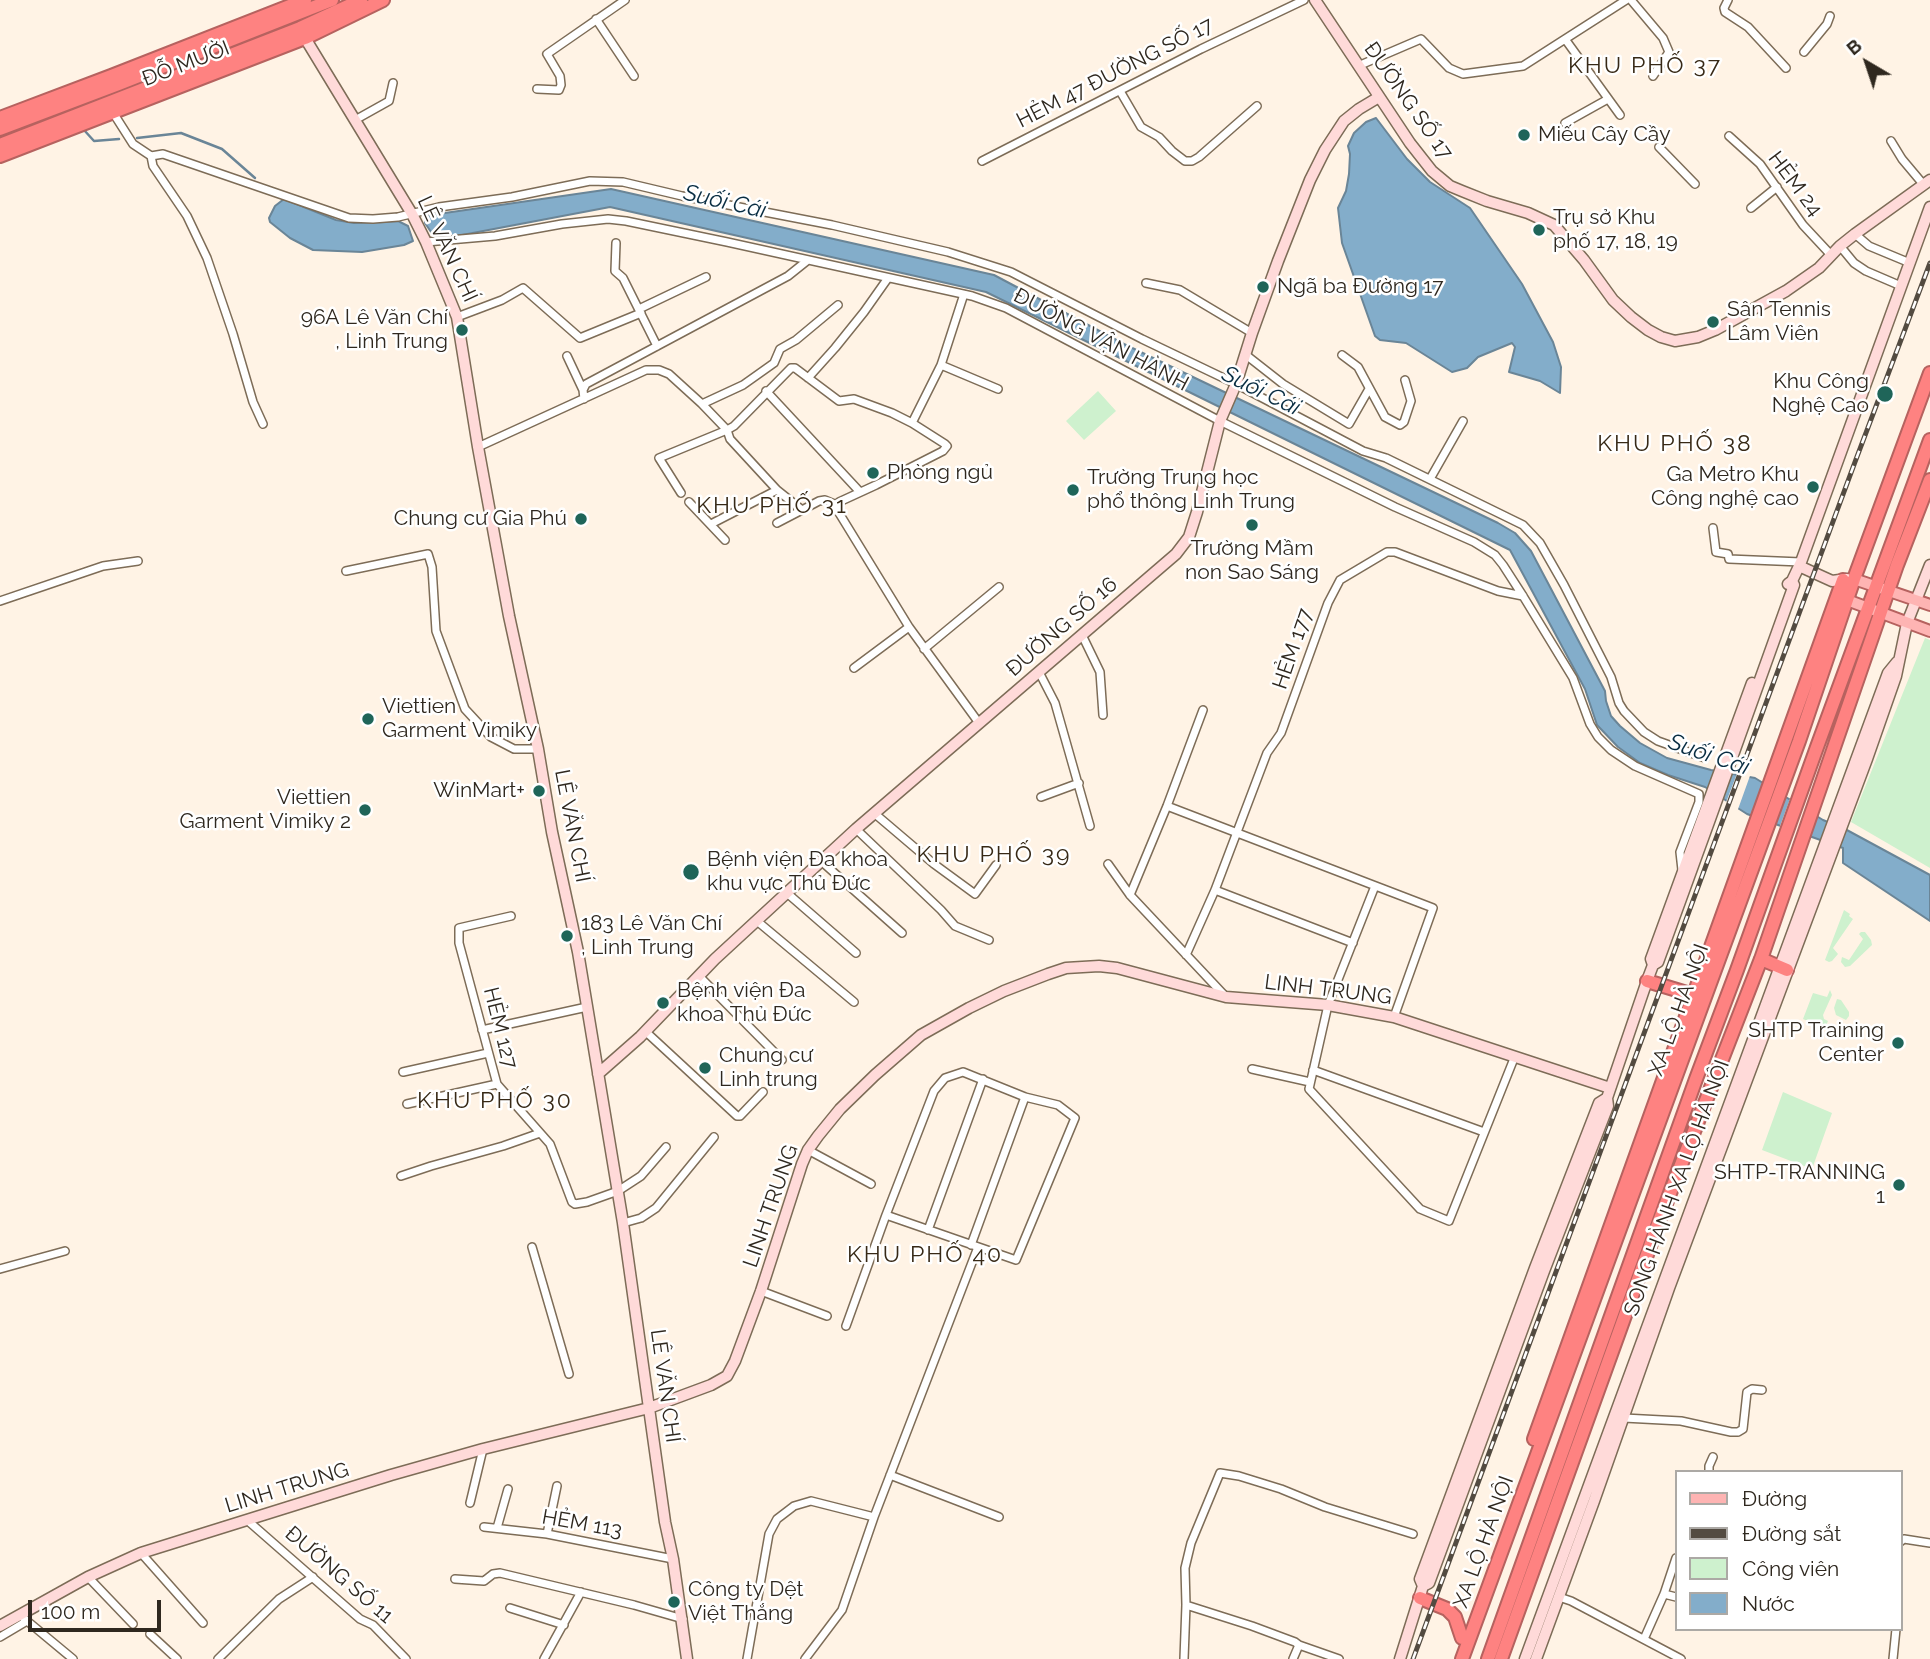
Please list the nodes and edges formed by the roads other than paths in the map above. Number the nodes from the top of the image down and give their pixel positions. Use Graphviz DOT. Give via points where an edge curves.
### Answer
graph roads {
  1 [pos="305,0"];
  2 [pos="332,0"];
  3 [pos="361,0"];
  4 [pos="383,0"];
  5 [pos="625,0"];
  6 [pos="1304,0"];
  7 [pos="1315,0"];
  8 [pos="1629,0"];
  9 [pos="1728,0"];
  10 [pos="1830,16"];
  11 [pos="596,19"];
  12 [pos="305,38"];
  13 [pos="1565,39"];
  14 [pos="1804,52"];
  15 [pos="1358,66"];
  16 [pos="1786,68"];
  17 [pos="634,76"];
  18 [pos="1653,76"];
  19 [pos="393,83"];
  20 [pos="537,89"];
  21 [pos="1120,91"];
  22 [pos="1379,97"];
  23 [pos="1608,99"];
  24 [pos="1257,106"];
  25 [pos="110,109"];
  26 [pos="1620,115"];
  27 [pos="0,118"];
  28 [pos="355,120"];
  29 [pos="1565,123"];
  30 [pos="0,129"];
  31 [pos="1729,136"];
  32 [pos="1891,141"];
  33 [pos="0,145"];
  34 [pos="1659,147"];
  35 [pos="0,156"];
  36 [pos="152,156"];
  37 [pos="982,161"];
  38 [pos="1926,182"];
  39 [pos="1695,184"];
  40 [pos="1777,187"];
  41 [pos="1930,207"];
  42 [pos="1751,208"];
  43 [pos="412,214"];
  44 [pos="1856,234"];
  45 [pos="426,243"];
  46 [pos="616,243"];
  47 [pos="1840,246"];
  48 [pos="1831,255"];
  49 [pos="808,260"];
  50 [pos="1910,263"];
  51 [pos="706,277"];
  52 [pos="888,278"];
  53 [pos="1146,284"];
  54 [pos="1901,286"];
  55 [pos="964,294"];
  56 [pos="838,304"];
  57 [pos="640,311"];
  58 [pos="457,317"];
  59 [pos="1252,333"];
  60 [pos="657,346"];
  61 [pos="1246,355"];
  62 [pos="1342,355"];
  63 [pos="566,356"];
  64 [pos="941,365"];
  65 [pos="1930,373"];
  66 [pos="808,377"];
  67 [pos="1405,380"];
  68 [pos="1234,388"];
  69 [pos="998,389"];
  70 [pos="1368,389"];
  71 [pos="583,390"];
  72 [pos="766,391"];
  73 [pos="584,398"];
  74 [pos="702,404"];
  75 [pos="1222,417"];
  76 [pos="1463,421"];
  77 [pos="912,423"];
  78 [pos="262,424"];
  79 [pos="727,430"];
  80 [pos="1930,440"];
  81 [pos="478,447"];
  82 [pos="1430,479"];
  83 [pos="1930,480"];
  84 [pos="777,490"];
  85 [pos="860,492"];
  86 [pos="681,493"];
  87 [pos="689,502"];
  88 [pos="836,505"];
  89 [pos="802,510"];
  90 [pos="777,523"];
  91 [pos="711,524"];
  92 [pos="1713,528"];
  93 [pos="725,540"];
  94 [pos="138,562"];
  95 [pos="1800,564"];
  96 [pos="1930,565"];
  97 [pos="346,571"];
  98 [pos="1843,586"];
  99 [pos="999,587"];
  100 [pos="1882,588"];
  101 [pos="1523,596"];
  102 [pos="1916,600"];
  103 [pos="0,601"];
  104 [pos="1930,605"];
  105 [pos="1874,611"];
  106 [pos="1907,623"];
  107 [pos="909,627"];
  108 [pos="1930,631"];
  109 [pos="1082,635"];
  110 [pos="1872,635"];
  111 [pos="924,649"];
  112 [pos="1850,654"];
  113 [pos="854,668"];
  114 [pos="1039,671"];
  115 [pos="1203,710"];
  116 [pos="1103,715"];
  117 [pos="979,723"];
  118 [pos="538,749"];
  119 [pos="1705,758"];
  120 [pos="1079,783"];
  121 [pos="1041,797"];
  122 [pos="1167,806"];
  123 [pos="874,813"];
  124 [pos="1706,818"];
  125 [pos="1090,826"];
  126 [pos="856,829"];
  127 [pos="1237,833"];
  128 [pos="821,861"];
  129 [pos="1108,864"];
  130 [pos="996,865"];
  131 [pos="1682,873"];
  132 [pos="1375,886"];
  133 [pos="1214,890"];
  134 [pos="787,893"];
  135 [pos="1130,895"];
  136 [pos="512,915"];
  137 [pos="757,921"];
  138 [pos="902,933"];
  139 [pos="989,940"];
  140 [pos="1353,943"];
  141 [pos="856,953"];
  142 [pos="1186,955"];
  143 [pos="1760,959"];
  144 [pos="1653,965"];
  145 [pos="1783,968"];
  146 [pos="699,976"];
  147 [pos="1647,981"];
  148 [pos="1226,997"];
  149 [pos="1699,997"];
  150 [pos="853,1002"];
  151 [pos="1328,1005"];
  152 [pos="587,1007"];
  153 [pos="1394,1017"];
  154 [pos="482,1030"];
  155 [pos="645,1031"];
  156 [pos="488,1053"];
  157 [pos="1515,1056"];
  158 [pos="782,1060"];
  159 [pos="1252,1069"];
  160 [pos="1313,1070"];
  161 [pos="403,1072"];
  162 [pos="598,1074"];
  163 [pos="983,1079"];
  164 [pos="1310,1082"];
  165 [pos="497,1084"];
  166 [pos="1610,1088"];
  167 [pos="764,1092"];
  168 [pos="1025,1097"];
  169 [pos="407,1104"];
  170 [pos="1484,1132"];
  171 [pos="540,1133"];
  172 [pos="714,1137"];
  173 [pos="666,1147"];
  174 [pos="808,1150"];
  175 [pos="401,1176"];
  176 [pos="871,1184"];
  177 [pos="618,1191"];
  178 [pos="886,1215"];
  179 [pos="623,1223"];
  180 [pos="928,1230"];
  181 [pos="975,1246"];
  182 [pos="532,1247"];
  183 [pos="65,1251"];
  184 [pos="0,1269"];
  185 [pos="761,1291"];
  186 [pos="827,1316"];
  187 [pos="846,1326"];
  188 [pos="569,1374"];
  189 [pos="1762,1391"];
  190 [pos="649,1408"];
  191 [pos="1623,1418"];
  192 [pos="483,1449"];
  193 [pos="1713,1457"];
  194 [pos="1710,1470"];
  195 [pos="890,1475"];
  196 [pos="557,1486"];
  197 [pos="508,1489"];
  198 [pos="470,1503"];
  199 [pos="874,1517"];
  200 [pos="999,1517"];
  201 [pos="247,1520"];
  202 [pos="484,1527"];
  203 [pos="497,1528"];
  204 [pos="547,1534"];
  205 [pos="1413,1534"];
  206 [pos="1902,1538"];
  207 [pos="1930,1543"];
  208 [pos="141,1553"];
  209 [pos="673,1559"];
  210 [pos="1674,1564"];
  211 [pos="88,1577"];
  212 [pos="313,1577"];
  213 [pos="455,1579"];
  214 [pos="581,1592"];
  215 [pos="1422,1592"];
  216 [pos="1664,1594"];
  217 [pos="1554,1595"];
  218 [pos="1674,1596"];
  219 [pos="1186,1605"];
  220 [pos="510,1608"];
  221 [pos="24,1618"];
  222 [pos="682,1619"];
  223 [pos="203,1623"];
  224 [pos="133,1624"];
  225 [pos="564,1625"];
  226 [pos="0,1626"];
  227 [pos="1896,1631"];
  228 [pos="150,1634"];
  229 [pos="0,1637"];
  230 [pos="1462,1638"];
  231 [pos="1644,1639"];
  232 [pos="1299,1644"];
  233 [pos="72,1659"];
  234 [pos="177,1659"];
  235 [pos="218,1659"];
  236 [pos="405,1659"];
  237 [pos="544,1659"];
  238 [pos="687,1659"];
  239 [pos="747,1659"];
  240 [pos="805,1659"];
  241 [pos="1184,1659"];
  242 [pos="1293,1659"];
  243 [pos="1339,1659"];
  244 [pos="1400,1659"];
  245 [pos="1454,1659"];
  246 [pos="1462,1659"];
  247 [pos="1488,1659"];
  248 [pos="1502,1659"];
  249 [pos="1525,1659"];
  250 [pos="1536,1659"];
  251 [pos="1681,1659"];
  252 [pos="1893,1659"];
  1 -- 27 [label="highway, ĐỖ MƯỜI"];
  2 -- 30 [label="highway, ĐỖ MƯỜI"];
  3 -- 25 [label="highway, ĐỖ MƯỜI"];
  4 -- 12 [label="highway, ĐỖ MƯỜI"];
  5 -- 11 [label="street"];
  6 -- 21 [label="street, HẺM 47 ĐƯỜNG SỐ 17"];
  7 -- 15 [label="main road, ĐƯỜNG SỐ 17"];
  8 -- 13 [label="street"];
  8 -- 18 [label="street" via="1663,38 1669,52"];
  9 -- 16 [label="street" via="1725,12 1748,27"];
  10 -- 14 [label="street"];
  11 -- 17 [label="street"];
  11 -- 20 [label="street" via="547,54 559,76 559,90"];
  12 -- 25 [label="highway, ĐỖ MƯỜI"];
  12 -- 28 [label="main road, LÊ VĂN CHÍ"];
  13 -- 15 [label="street" via="1523,66 1463,74 1449,68 1421,40"];
  13 -- 23 [label="street"];
  15 -- 22 [label="main road, ĐƯỜNG SỐ 17"];
  19 -- 28 [label="street" via="389,101"];
  21 -- 24 [label="street" via="1141,127 1192,161"];
  21 -- 37 [label="street, HẺM 47 ĐƯỜNG SỐ 17"];
  22 -- 48 [label="main road, ĐƯỜNG SỐ 17" via="1439,178 1554,225 1613,300 1661,337 1682,341 1715,330 1786,291"];
  22 -- 59 [label="main road, ĐƯỜNG SỐ 16" via="1344,121 1325,150"];
  23 -- 26 [label="street"];
  23 -- 29 [label="street"];
  25 -- 33 [label="highway, ĐỖ MƯỜI"];
  25 -- 35 [label="highway, ĐỖ MƯỜI"];
  25 -- 36 [label="street" via="133,144"];
  28 -- 43 [label="main road, LÊ VĂN CHÍ"];
  31 -- 40 [label="street, HẺM 24"];
  32 -- 38 [label="street"];
  34 -- 39 [label="street"];
  36 -- 43 [label="street, ĐƯỜNG VẬN HÀNH" via="163,153 349,218"];
  36 -- 78 [label="street" via="153,166 187,216 206,258"];
  38 -- 44 [label="main road, ĐƯỜNG SỐ 17"];
  40 -- 42 [label="street"];
  40 -- 48 [label="street, HẺM 24"];
  41 -- 50 [label="main road"];
  43 -- 45 [label="main road, LÊ VĂN CHÍ"];
  43 -- 68 [label="street, ĐƯỜNG VẬN HÀNH" via="590,181 623,182 832,225 1011,272"];
  44 -- 47 [label="main road, ĐƯỜNG SỐ 17"];
  44 -- 50 [label="street" via="1869,246"];
  45 -- 49 [label="street, ĐƯỜNG VẬN HÀNH" via="608,219"];
  45 -- 58 [label="main road, LÊ VĂN CHÍ"];
  46 -- 57 [label="street" via="615,271"];
  47 -- 48 [label="main road, ĐƯỜNG SỐ 17"];
  47 -- 54 [label="street" via="1866,271"];
  49 -- 52 [label="street, ĐƯỜNG VẬN HÀNH"];
  49 -- 60 [label="street" via="788,276"];
  50 -- 54 [label="main road"];
  51 -- 57 [label="street"];
  52 -- 55 [label="street, ĐƯỜNG VẬN HÀNH"];
  52 -- 66 [label="street"];
  53 -- 59 [label="street" via="1180,290"];
  54 -- 95 [label="main road"];
  55 -- 64 [label="street"];
  55 -- 75 [label="street, ĐƯỜNG VẬN HÀNH" via="1006,308"];
  56 -- 74 [label="street" via="780,349 774,363 743,385"];
  57 -- 58 [label="street" via="580,338 523,288"];
  57 -- 60 [label="street"];
  58 -- 81 [label="main road, LÊ VĂN CHÍ"];
  59 -- 61 [label="main road, ĐƯỜNG SỐ 16"];
  60 -- 71 [label="street" via="586,384"];
  61 -- 68 [label="main road, ĐƯỜNG SỐ 16"];
  61 -- 70 [label="street" via="1283,384 1349,424"];
  62 -- 70 [label="street" via="1358,367"];
  63 -- 71 [label="street"];
  64 -- 69 [label="street"];
  64 -- 77 [label="street"];
  65 -- 98 [label="highway, XA LỘ HÀ NỘI"];
  66 -- 72 [label="street" via="791,368"];
  66 -- 77 [label="street" via="839,401 854,399"];
  67 -- 70 [label="street" via="1411,401 1400,425 1385,417"];
  68 -- 75 [label="main road, ĐƯỜNG SỐ 16"];
  68 -- 82 [label="street, ĐƯỜNG VẬN HÀNH"];
  71 -- 73 [label="street"];
  72 -- 79 [label="street"];
  72 -- 85 [label="street"];
  73 -- 74 [label="street" via="646,370 659,370"];
  73 -- 81 [label="street"];
  74 -- 79 [label="street"];
  75 -- 101 [label="street, ĐƯỜNG VẬN HÀNH" via="1395,508 1474,542 1495,555"];
  75 -- 109 [label="main road, ĐƯỜNG SỐ 16" via="1189,537 1176,554"];
  76 -- 82 [label="street"];
  77 -- 85 [label="street" via="947,448"];
  79 -- 84 [label="street"];
  79 -- 86 [label="street" via="659,458"];
  80 -- 100 [label="highway, XA LỘ HÀ NỘI"];
  81 -- 118 [label="main road, LÊ VĂN CHÍ"];
  82 -- 119 [label="street, ĐƯỜNG VẬN HÀNH" via="1531,532 1564,585 1624,711 1658,741"];
  83 -- 100 [label="highway, XA LỘ HÀ NỘI"];
  84 -- 89 [label="street"];
  84 -- 91 [label="street"];
  85 -- 88 [label="street"];
  87 -- 91 [label="street"];
  88 -- 89 [label="street" via="825,500"];
  88 -- 107 [label="street"];
  89 -- 90 [label="street"];
  91 -- 93 [label="street"];
  92 -- 95 [label="street" via="1716,552 1729,559"];
  94 -- 103 [label="street" via="103,566"];
  95 -- 98 [label="main road"];
  95 -- 124 [label="main road"];
  96 -- 102 [label="main road, SONG HÀNH XA LỘ HÀ NỘI"];
  97 -- 118 [label="street" via="428,554 436,631 465,709 491,737 514,749"];
  98 -- 100 [label="main road"];
  98 -- 105 [label="main road"];
  98 -- 149 [label="highway, XA LỘ HÀ NỘI"];
  99 -- 111 [label="street"];
  100 -- 102 [label="main road"];
  100 -- 105 [label="highway, XA LỘ HÀ NỘI"];
  101 -- 127 [label="street, HẺM 177" via="1395,552 1346,575 1328,603 1281,733 1266,757"];
  101 -- 131 [label="street, ĐƯỜNG VẬN HÀNH" via="1573,678 1598,737 1635,766 1699,794 1680,852"];
  102 -- 104 [label="main road"];
  102 -- 106 [label="main road, SONG HÀNH XA LỘ HÀ NỘI"];
  105 -- 106 [label="main road"];
  105 -- 110 [label="highway, XA LỘ HÀ NỘI"];
  105 -- 112 [label="highway, XA LỘ HÀ NỘI"];
  106 -- 108 [label="main road"];
  106 -- 145 [label="main road, SONG HÀNH XA LỘ HÀ NỘI" via="1896,676"];
  107 -- 111 [label="street"];
  107 -- 113 [label="street"];
  109 -- 114 [label="main road, ĐƯỜNG SỐ 16"];
  109 -- 116 [label="street" via="1100,672"];
  110 -- 112 [label="highway"];
  110 -- 143 [label="highway, XA LỘ HÀ NỘI"];
  111 -- 117 [label="street"];
  112 -- 247 [label="highway, XA LỘ HÀ NỘI"];
  114 -- 117 [label="main road, ĐƯỜNG SỐ 16"];
  114 -- 120 [label="street" via="1055,703"];
  115 -- 122 [label="street"];
  117 -- 123 [label="main road, ĐƯỜNG SỐ 16"];
  118 -- 152 [label="main road, LÊ VĂN CHÍ"];
  120 -- 121 [label="street"];
  120 -- 125 [label="street"];
  122 -- 127 [label="street"];
  122 -- 135 [label="street"];
  123 -- 126 [label="main road, ĐƯỜNG SỐ 16"];
  123 -- 130 [label="street" via="975,894"];
  124 -- 131 [label="main road"];
  124 -- 144 [label="main road"];
  126 -- 128 [label="main road, ĐƯỜNG SỐ 16"];
  126 -- 139 [label="street" via="955,926"];
  127 -- 132 [label="street"];
  127 -- 133 [label="street, HẺM 177"];
  128 -- 134 [label="main road, ĐƯỜNG SỐ 16"];
  128 -- 138 [label="street"];
  129 -- 135 [label="street"];
  131 -- 144 [label="main road" via="1651,959"];
  132 -- 140 [label="street"];
  132 -- 153 [label="street" via="1433,908"];
  133 -- 140 [label="street"];
  133 -- 142 [label="street, HẺM 177"];
  134 -- 137 [label="main road, ĐƯỜNG SỐ 16"];
  134 -- 141 [label="street"];
  135 -- 142 [label="street"];
  136 -- 154 [label="street, HẺM 127" via="459,928"];
  137 -- 146 [label="main road, ĐƯỜNG SỐ 16"];
  137 -- 150 [label="street"];
  140 -- 151 [label="street"];
  142 -- 148 [label="street"];
  143 -- 145 [label="highway"];
  143 -- 248 [label="highway, XA LỘ HÀ NỘI" via="1658,1224"];
  144 -- 147 [label="main road"];
  145 -- 191 [label="main road, SONG HÀNH XA LỘ HÀ NỘI"];
  145 -- 217 [label="main road, SONG HÀNH XA LỘ HÀ NỘI"];
  146 -- 155 [label="main road, ĐƯỜNG SỐ 16"];
  146 -- 158 [label="street"];
  147 -- 149 [label="highway"];
  147 -- 166 [label="main road"];
  148 -- 151 [label="main road, LINH TRUNG"];
  148 -- 174 [label="main road, LINH TRUNG" via="1117,968 1066,968 1048,974 981,1002 920,1035 840,1109"];
  149 -- 230 [label="highway, XA LỘ HÀ NỘI" via="1630,1169"];
  149 -- 246 [label="highway, XA LỘ HÀ NỘI"];
  151 -- 153 [label="main road, LINH TRUNG"];
  151 -- 160 [label="street"];
  152 -- 154 [label="street"];
  152 -- 162 [label="main road, LÊ VĂN CHÍ"];
  153 -- 157 [label="main road, LINH TRUNG"];
  154 -- 156 [label="street, HẺM 127"];
  155 -- 162 [label="main road, ĐƯỜNG SỐ 16"];
  155 -- 167 [label="street" via="737,1116"];
  156 -- 161 [label="street"];
  156 -- 165 [label="street, HẺM 127"];
  157 -- 166 [label="main road, LINH TRUNG"];
  157 -- 170 [label="street"];
  159 -- 164 [label="street"];
  160 -- 164 [label="street"];
  160 -- 170 [label="street"];
  162 -- 177 [label="main road, LÊ VĂN CHÍ"];
  163 -- 168 [label="street"];
  163 -- 178 [label="street" via="963,1072 945,1078 934,1091"];
  163 -- 180 [label="street"];
  164 -- 170 [label="street" via="1309,1089 1420,1209 1449,1221"];
  165 -- 169 [label="street"];
  165 -- 171 [label="street, HẺM 127"];
  166 -- 215 [label="main road" via="1599,1103 1535,1268 1420,1579"];
  168 -- 181 [label="street"];
  168 -- 181 [label="street" via="1058,1105 1075,1118 1016,1260"];
  171 -- 175 [label="street"];
  171 -- 177 [label="street, HẺM 127" via="550,1144 573,1204"];
  172 -- 179 [label="street" via="656,1208"];
  173 -- 177 [label="street" via="641,1176"];
  174 -- 176 [label="street"];
  174 -- 185 [label="main road, LINH TRUNG"];
  177 -- 179 [label="main road, LÊ VĂN CHÍ"];
  178 -- 180 [label="street"];
  178 -- 187 [label="street"];
  179 -- 190 [label="main road, LÊ VĂN CHÍ"];
  180 -- 181 [label="street"];
  181 -- 195 [label="street"];
  182 -- 188 [label="street"];
  183 -- 184 [label="street"];
  185 -- 186 [label="street"];
  185 -- 190 [label="main road, LINH TRUNG" via="727,1376"];
  189 -- 191 [label="street" via="1747,1392 1743,1429 1738,1432 1681,1421"];
  190 -- 192 [label="main road, LINH TRUNG"];
  190 -- 209 [label="main road, LÊ VĂN CHÍ"];
  191 -- 217 [label="main road, SONG HÀNH XA LỘ HÀ NỘI"];
  192 -- 198 [label="street"];
  192 -- 201 [label="main road, LINH TRUNG"];
  193 -- 194 [label="street"];
  195 -- 199 [label="street"];
  195 -- 200 [label="street"];
  196 -- 204 [label="street"];
  197 -- 203 [label="street"];
  199 -- 239 [label="street" via="811,1501 794,1506 777,1519 769,1534"];
  199 -- 240 [label="street" via="842,1610"];
  201 -- 208 [label="main road, LINH TRUNG"];
  201 -- 212 [label="street, ĐƯỜNG SỐ 11"];
  202 -- 203 [label="street, HẺM 113"];
  203 -- 204 [label="street, HẺM 113"];
  204 -- 209 [label="street, HẺM 113"];
  205 -- 219 [label="street" via="1220,1473 1191,1543 1185,1568"];
  206 -- 207 [label="street"];
  208 -- 211 [label="main road, LINH TRUNG"];
  208 -- 223 [label="street"];
  209 -- 222 [label="main road, LÊ VĂN CHÍ"];
  210 -- 216 [label="street"];
  211 -- 221 [label="main road, LINH TRUNG"];
  211 -- 224 [label="street"];
  212 -- 235 [label="street" via="279,1599"];
  212 -- 236 [label="street, ĐƯỜNG SỐ 11"];
  213 -- 214 [label="street" via="484,1581 500,1573"];
  214 -- 222 [label="street"];
  214 -- 225 [label="street"];
  215 -- 230 [label="highway" via="1455,1617"];
  215 -- 244 [label="main road"];
  216 -- 218 [label="street"];
  216 -- 231 [label="street"];
  217 -- 231 [label="street"];
  217 -- 249 [label="main road, SONG HÀNH XA LỘ HÀ NỘI"];
  217 -- 250 [label="main road, SONG HÀNH XA LỘ HÀ NỘI"];
  219 -- 232 [label="street"];
  219 -- 241 [label="street"];
  220 -- 225 [label="street"];
  221 -- 226 [label="main road, LINH TRUNG"];
  221 -- 229 [label="street, LINH TRUNG"];
  221 -- 233 [label="street"];
  222 -- 238 [label="main road, LÊ VĂN CHÍ"];
  225 -- 237 [label="street"];
  227 -- 252 [label="street"];
  228 -- 234 [label="street"];
  230 -- 245 [label="highway, XA LỘ HÀ NỘI"];
  231 -- 251 [label="street"];
  232 -- 242 [label="street"];
  232 -- 243 [label="street"];
}
